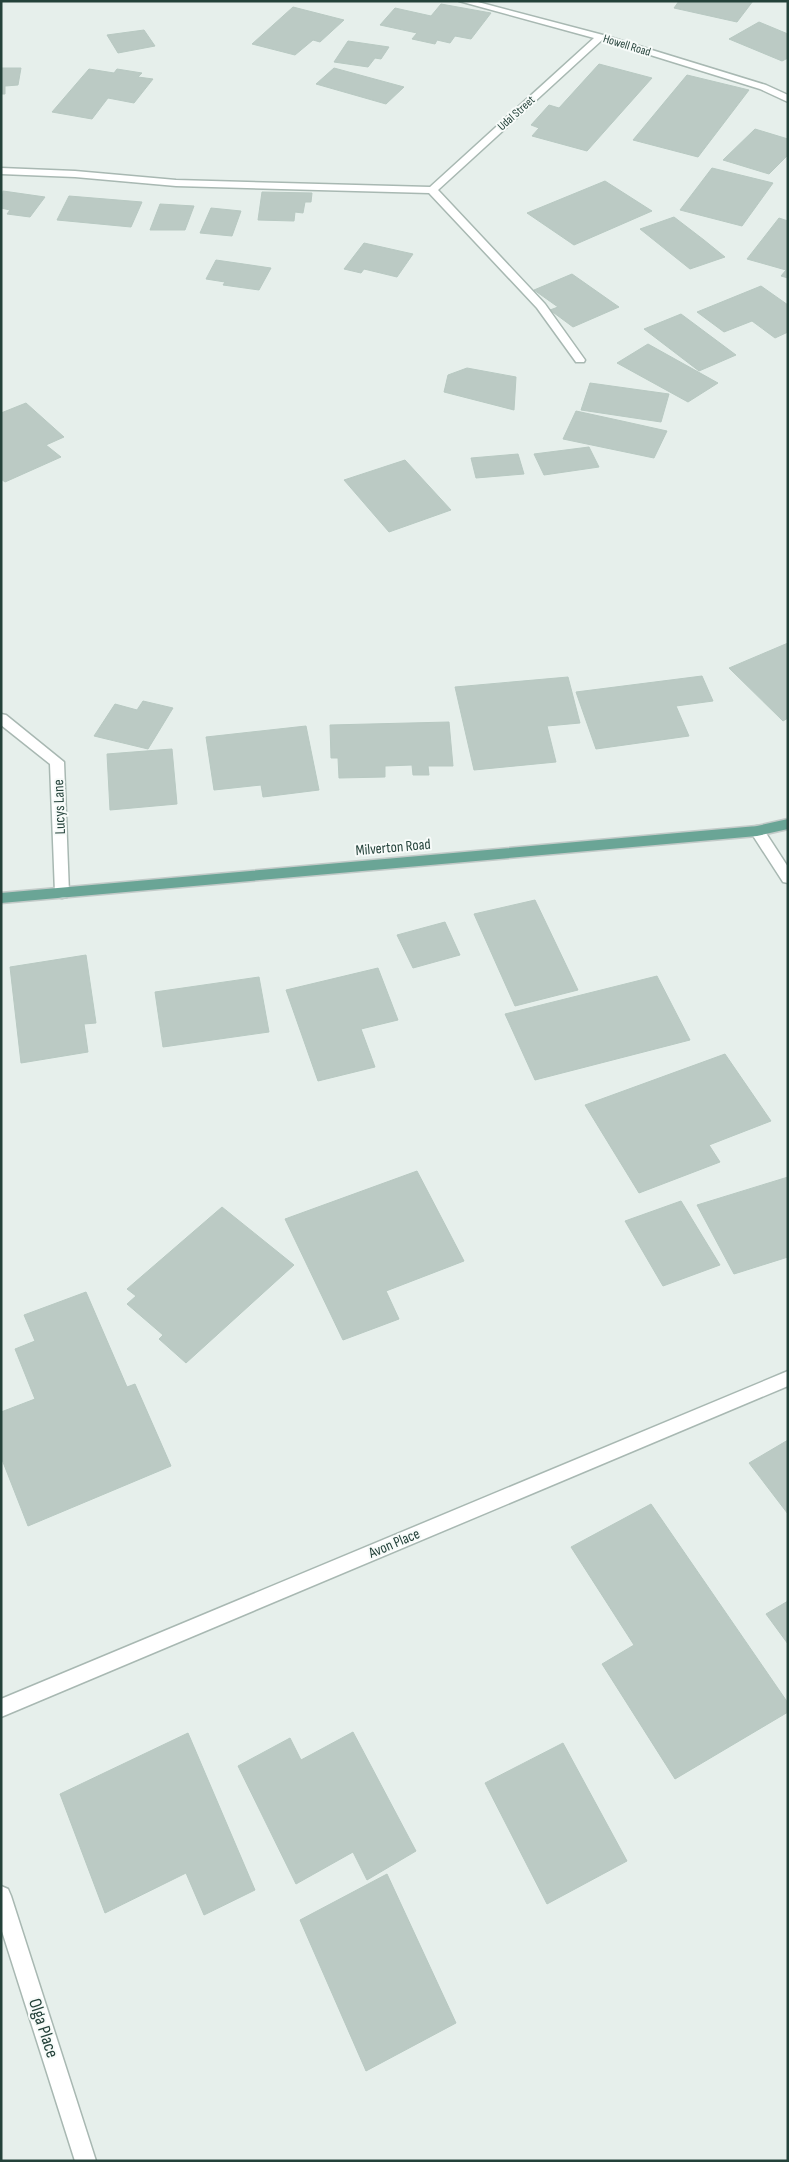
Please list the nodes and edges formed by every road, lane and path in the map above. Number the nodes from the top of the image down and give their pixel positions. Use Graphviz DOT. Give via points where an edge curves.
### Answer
graph roads {
  1 [pos="463,1"];
  2 [pos="600,37"];
  3 [pos="788,99"];
  4 [pos="1,171"];
  5 [pos="432,190"];
  6 [pos="580,360"];
  7 [pos="1,718"];
  8 [pos="788,824"];
  9 [pos="757,831"];
  10 [pos="788,878"];
  11 [pos="62,893"];
  12 [pos="1,898"];
  13 [pos="788,1378"];
  14 [pos="1,1708"];
  15 [pos="1,1896"];
  16 [pos="86,2161"];
  1 -- 2 [label="street, Howell Road"];
  2 -- 3 [label="street, Howell Road" via="763,88"];
  2 -- 5 [label="street, Udal Street"];
  4 -- 5 [label="street" via="176,183"];
  5 -- 6 [label="street" via="541,306"];
  7 -- 11 [label="street, Lucys Lane" via="57,762"];
  8 -- 9 [label="main road, Milverton Road"];
  9 -- 10 [label="street"];
  9 -- 11 [label="main road, Milverton Road"];
  11 -- 12 [label="main road, Milverton Road"];
  13 -- 14 [label="street, Avon Place"];
  15 -- 16 [label="street, Olga Place"];
}
